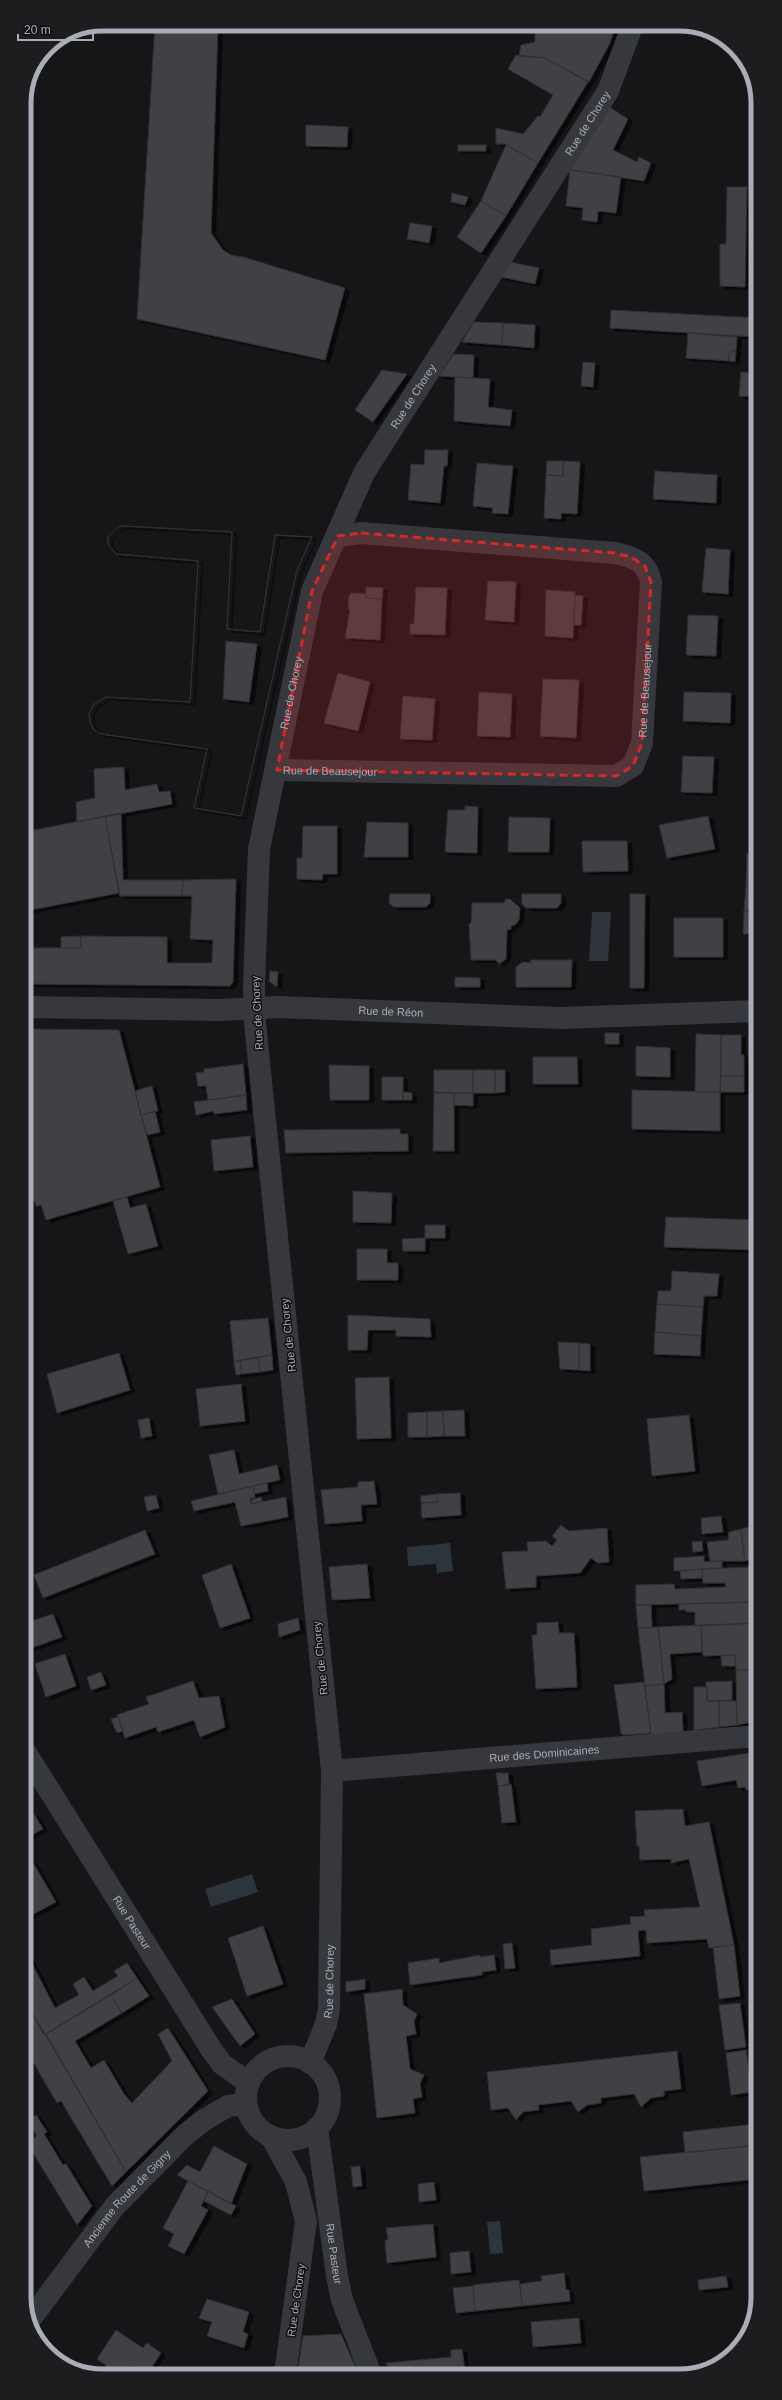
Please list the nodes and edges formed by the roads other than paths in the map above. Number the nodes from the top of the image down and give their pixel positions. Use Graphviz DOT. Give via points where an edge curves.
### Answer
graph roads {
  1 [pos="630,31"];
  2 [pos="338,536"];
  3 [pos="277,770"];
  4 [pos="31,1007"];
  5 [pos="254,1009"];
  6 [pos="751,1011"];
  7 [pos="751,1736"];
  8 [pos="31,1761"];
  9 [pos="332,1771"];
  10 [pos="310,2063"];
  11 [pos="247,2093"];
  12 [pos="317,2128"];
  13 [pos="270,2136"];
  14 [pos="33,2316"];
  15 [pos="286,2369"];
  16 [pos="369,2369"];
  1 -- 2 [label="street, Rue de Chorey" via="608,91 364,473"];
  2 -- 3 [label="street, Rue de Chorey" via="312,591"];
  2 -- 3 [label="street, Rue de Beausejour" via="361,533 615,553 640,561 649,573 651,582 642,743 633,766 616,776"];
  3 -- 5 [label="street, Rue de Chorey" via="259,849"];
  4 -- 5 [label="street, Rue de Réon"];
  5 -- 6 [label="street, Rue de Réon" via="279,1007 561,1018"];
  5 -- 9 [label="street, Rue de Chorey"];
  7 -- 9 [label="street, Rue des Dominicaines"];
  8 -- 11 [label="street, Rue Pasteur" via="211,2049"];
  9 -- 10 [label="street, Rue de Chorey" via="330,2009"];
  10 -- 11 [label="street" via="293,2057 274,2058 259,2068"];
  10 -- 12 [label="street" via="324,2078 330,2099 328,2110"];
  11 -- 13 [label="street" via="254,2123"];
  11 -- 14 [label="street, Ancienne Route de Gigny" via="185,2135 116,2206"];
  12 -- 13 [label="street" via="309,2134 290,2140"];
  12 -- 16 [label="street, Rue Pasteur" via="342,2300"];
  13 -- 15 [label="street, Rue de Chorey" via="296,2182 306,2221"];
}
